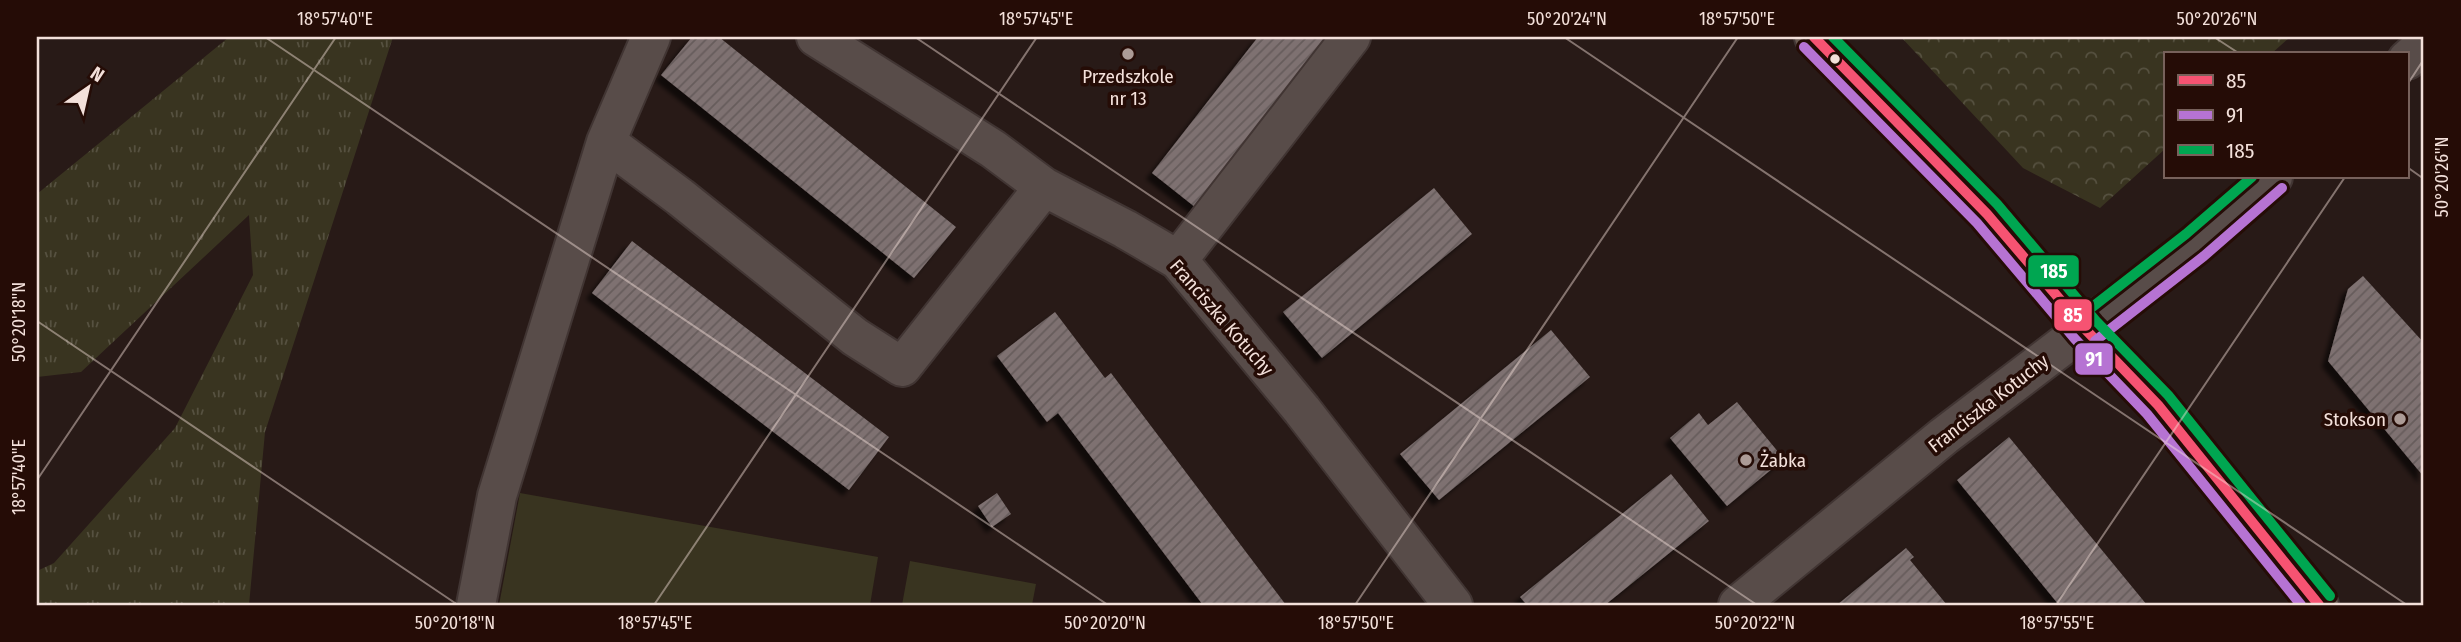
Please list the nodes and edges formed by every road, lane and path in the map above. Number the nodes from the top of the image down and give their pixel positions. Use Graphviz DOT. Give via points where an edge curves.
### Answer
graph roads {
  1 [pos="651,37"];
  2 [pos="816,37"];
  3 [pos="1351,37"];
  4 [pos="1814,37"];
  5 [pos="2424,45"];
  6 [pos="2408,59"];
  7 [pos="606,142"];
  8 [pos="2272,178"];
  9 [pos="1044,187"];
  10 [pos="1178,260"];
  11 [pos="2086,330"];
  12 [pos="476,605"];
  13 [pos="1453,605"];
  14 [pos="1738,605"];
  15 [pos="2319,605"];
  1 -- 7 [label="street"];
  2 -- 9 [label="street, Franciszka Kotuchy" via="993,149"];
  3 -- 10 [label="street"];
  4 -- 11 [label="main road" via="2004,233"];
  5 -- 6 [label="street"];
  7 -- 9 [label="street" via="855,337 902,367"];
  7 -- 12 [label="street" via="497,496"];
  8 -- 11 [label="street, Franciszka Kotuchy"];
  9 -- 10 [label="street, Franciszka Kotuchy"];
  10 -- 13 [label="street, Franciszka Kotuchy"];
  11 -- 14 [label="street, Franciszka Kotuchy" via="1944,436"];
  11 -- 15 [label="main road" via="2158,405"];
}
